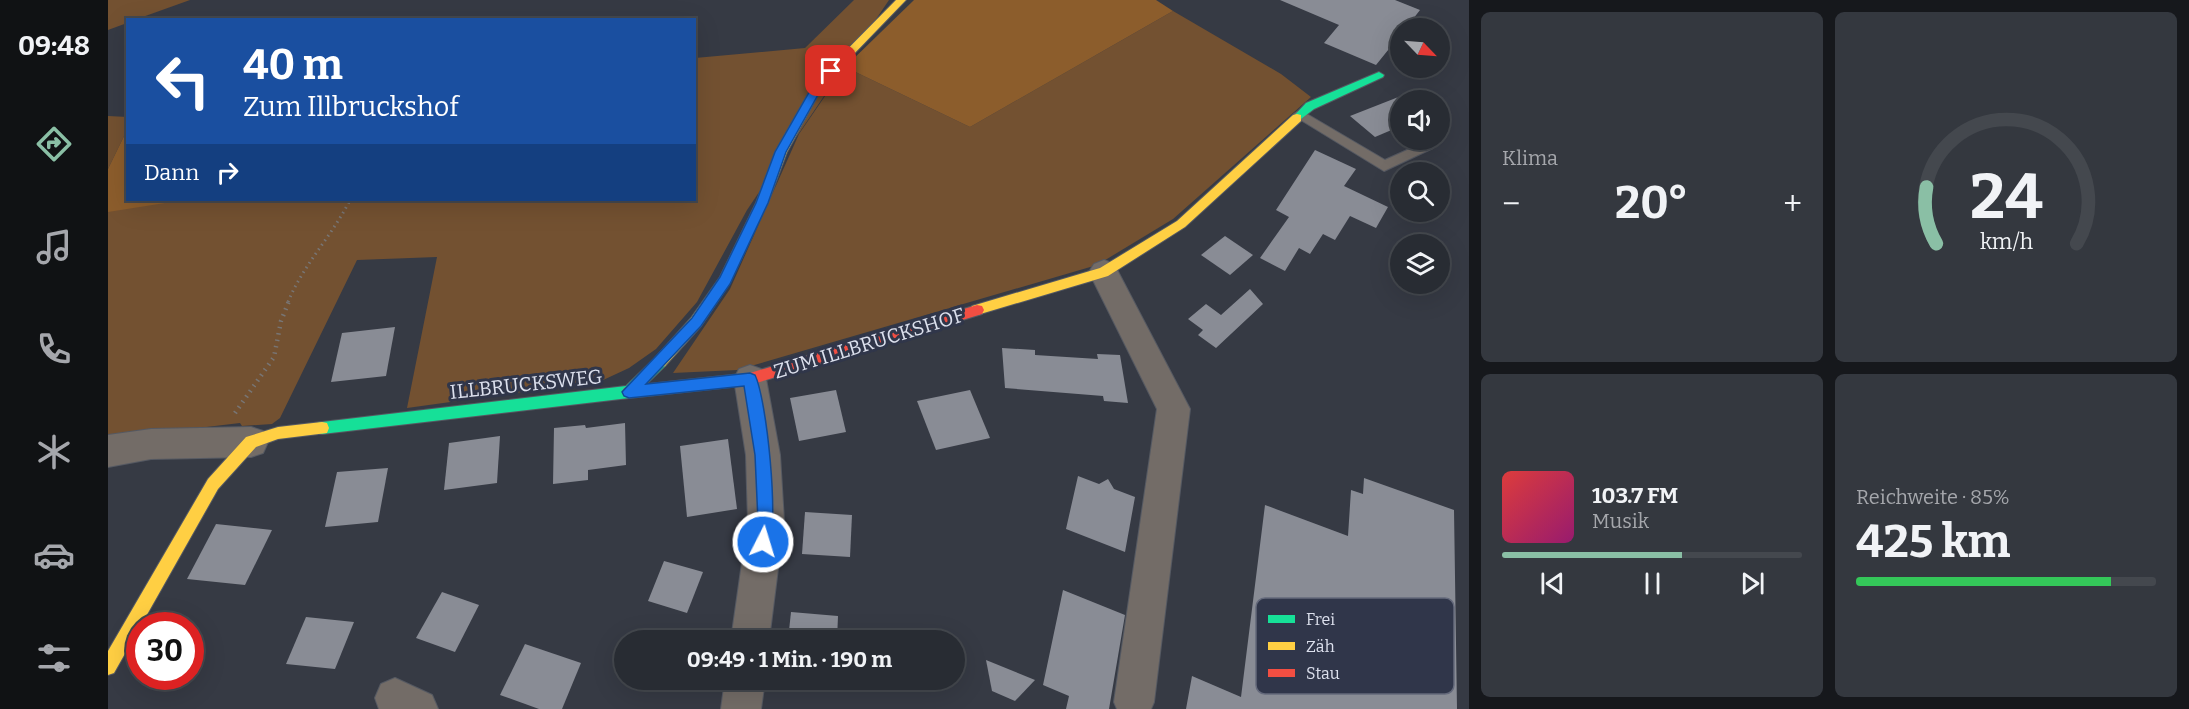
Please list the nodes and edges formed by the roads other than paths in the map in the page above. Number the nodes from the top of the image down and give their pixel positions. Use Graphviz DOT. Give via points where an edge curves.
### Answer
graph roads {
  1 [pos="901,0"];
  2 [pos="1378,75"];
  3 [pos="1300,114"];
  4 [pos="1419,150"];
  5 [pos="1104,272"];
  6 [pos="750,379"];
  7 [pos="629,392"];
  8 [pos="251,442"];
  9 [pos="108,451"];
  10 [pos="751,630"];
  11 [pos="108,667"];
  12 [pos="744,690"];
  13 [pos="1134,702"];
  14 [pos="741,709"];
  1 -- 7 [label="street, ILLBRUCKSWEG" via="819,84 781,152 762,203 725,280 696,322"];
  2 -- 3 [label="street, ZUM ILLBRUCKSHOF"];
  3 -- 4 [label="lane" via="1384,166"];
  3 -- 5 [label="street, ZUM ILLBRUCKSHOF" via="1181,224"];
  5 -- 6 [label="street, ZUM ILLBRUCKSHOF"];
  5 -- 13 [label="street" via="1174,410"];
  6 -- 7 [label="street, ZUM ILLBRUCKSHOF"];
  6 -- 10 [label="street" via="763,455 766,521"];
  7 -- 8 [label="street, ILLBRUCKSWEG" via="278,433"];
  8 -- 9 [label="street" via="151,444"];
  8 -- 11 [label="street" via="213,484"];
  12 -- 14 [label="street"];
}
